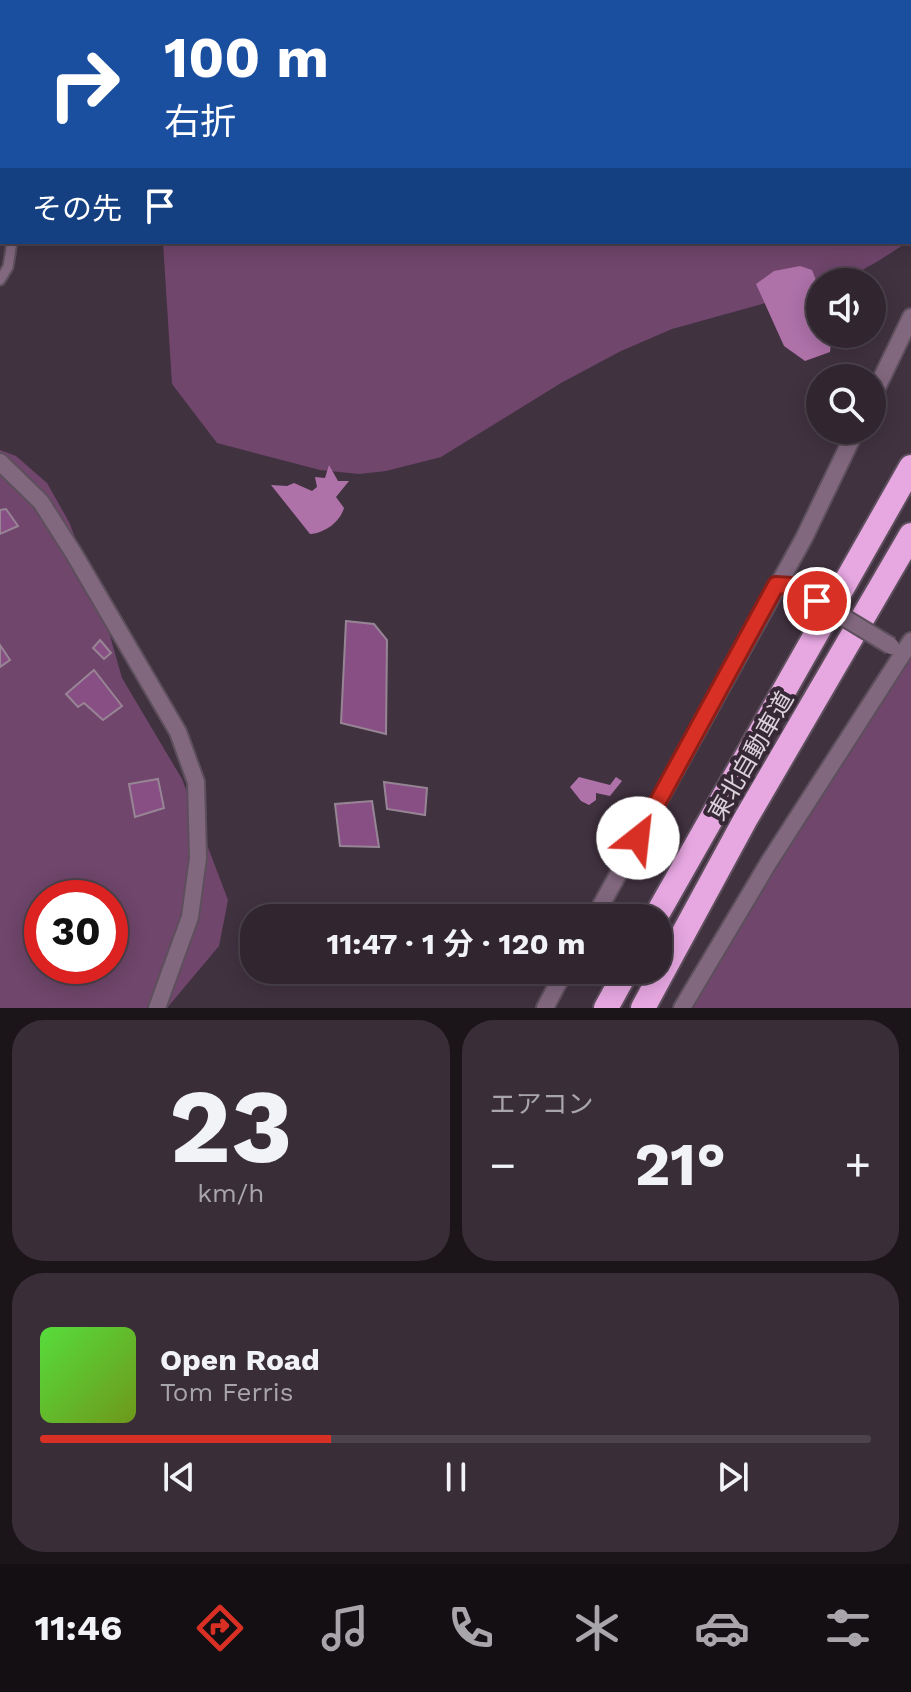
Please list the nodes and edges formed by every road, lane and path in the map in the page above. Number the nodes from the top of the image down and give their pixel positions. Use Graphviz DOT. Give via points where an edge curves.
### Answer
graph roads {
  1 [pos="12,244"];
  2 [pos="0,280"];
  3 [pos="911,317"];
  4 [pos="886,369"];
  5 [pos="849,444"];
  6 [pos="0,462"];
  7 [pos="911,467"];
  8 [pos="911,535"];
  9 [pos="784,586"];
  10 [pos="911,641"];
  11 [pos="896,651"];
  12 [pos="602,904"];
  13 [pos="663,904"];
  14 [pos="558,984"];
  15 [pos="619,984"];
  16 [pos="157,1008"];
  17 [pos="545,1008"];
  18 [pos="606,1008"];
  19 [pos="643,1008"];
  20 [pos="682,1008"];
  1 -- 2 [label="lane"];
  3 -- 4 [label="street"];
  5 -- 9 [label="street"];
  6 -- 16 [label="street" via="41,502 74,554 178,732 196,782 198,858 190,917"];
  7 -- 13 [label="highway, 東北自動車道"];
  8 -- 19 [label="highway, 東北自動車道"];
  9 -- 11 [label="street, bridge"];
  9 -- 12 [label="street"];
  10 -- 11 [label="street"];
  11 -- 20 [label="street"];
  14 -- 17 [label="street"];
  15 -- 18 [label="highway"];
}
